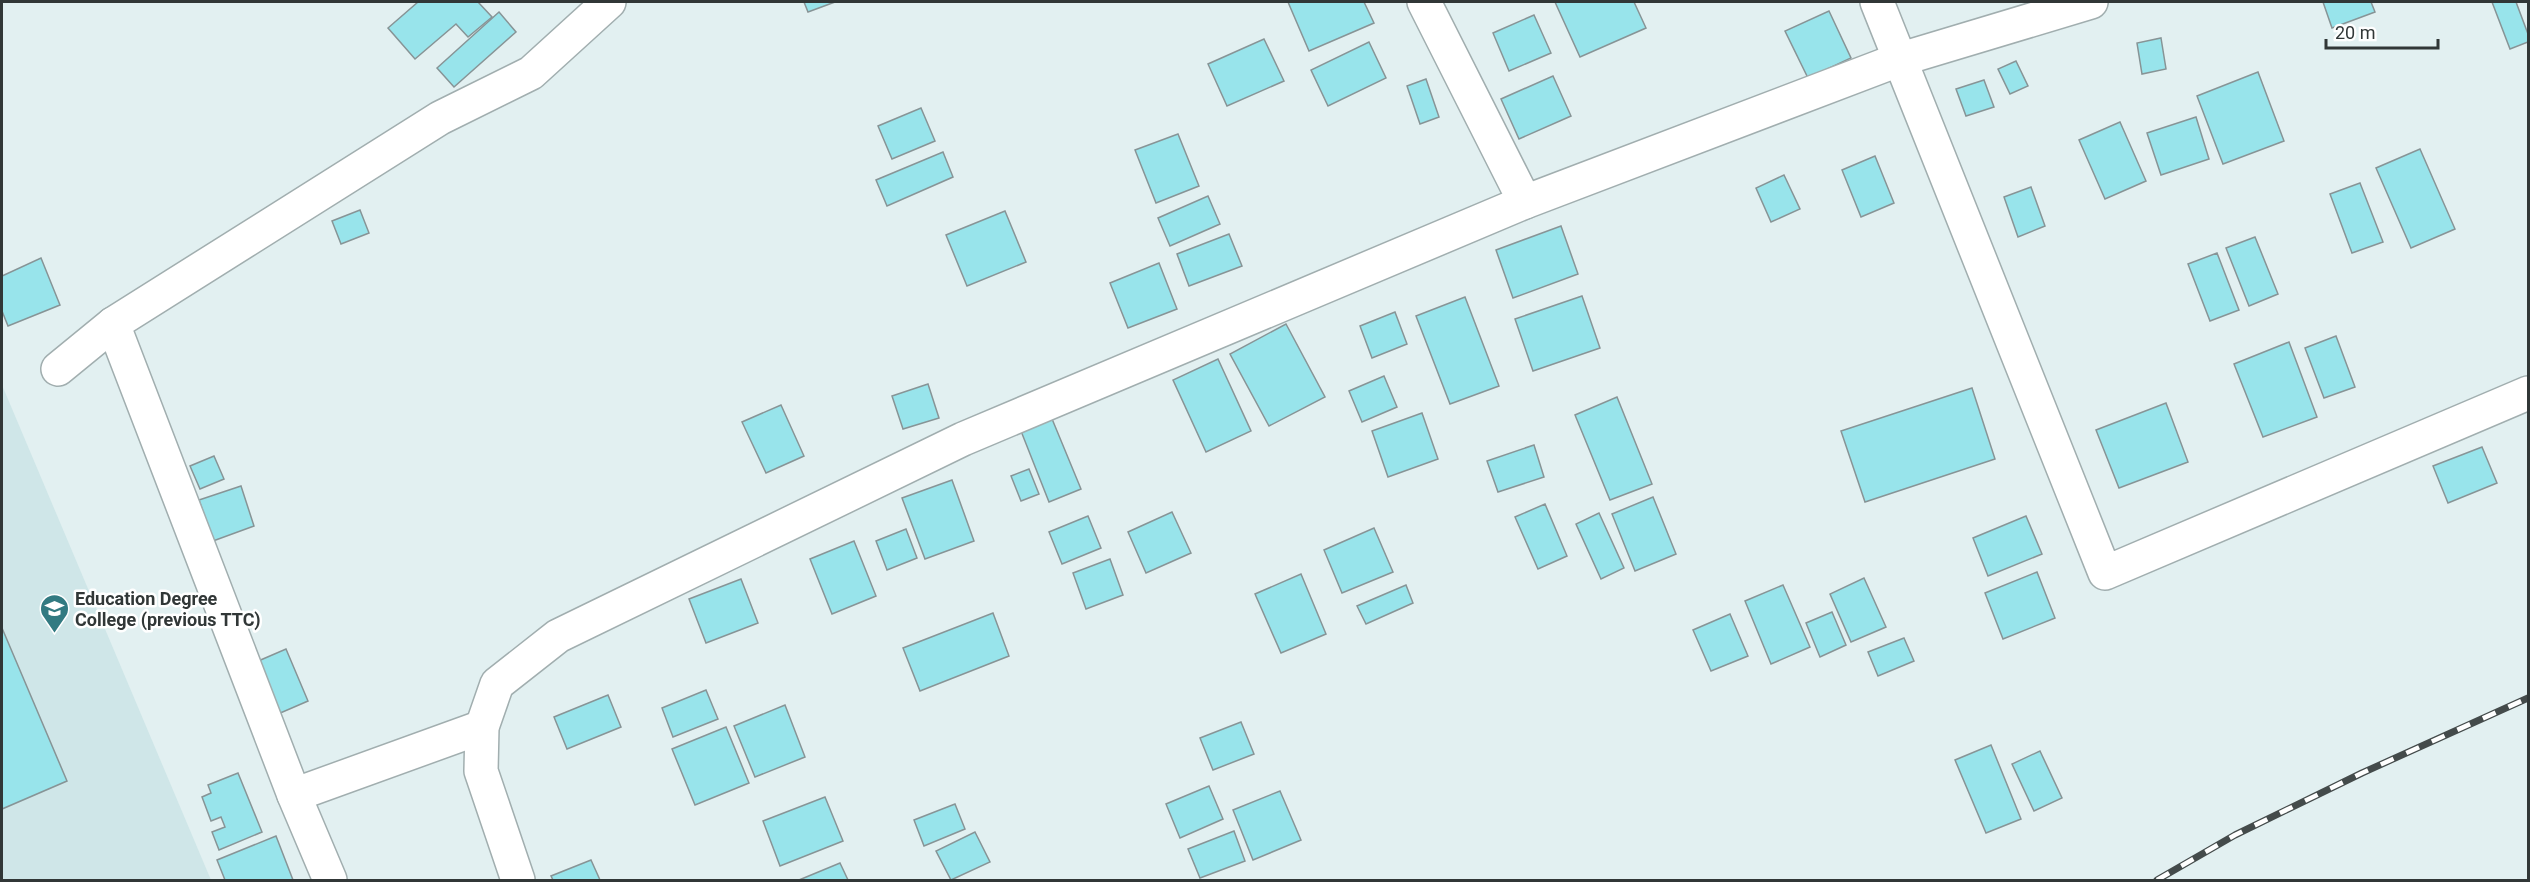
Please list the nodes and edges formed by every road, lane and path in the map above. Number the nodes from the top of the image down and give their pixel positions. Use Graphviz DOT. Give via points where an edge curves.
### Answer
graph roads {
  1 [pos="609,2"];
  2 [pos="1424,2"];
  3 [pos="1877,2"];
  4 [pos="2091,2"];
  5 [pos="1898,60"];
  6 [pos="1525,202"];
  7 [pos="113,324"];
  8 [pos="58,369"];
  9 [pos="2529,393"];
  10 [pos="482,728"];
  11 [pos="294,795"];
  12 [pos="330,880"];
  13 [pos="518,880"];
  1 -- 7 [label="street" via="531,73 440,118"];
  2 -- 6 [label="street"];
  3 -- 5 [label="street"];
  4 -- 5 [label="street"];
  5 -- 6 [label="street"];
  5 -- 9 [label="street" via="2105,573"];
  6 -- 10 [label="street" via="963,439 558,636 497,684"];
  7 -- 8 [label="street"];
  7 -- 11 [label="street"];
  10 -- 11 [label="street"];
  10 -- 13 [label="street" via="481,771"];
  11 -- 12 [label="street"];
}
